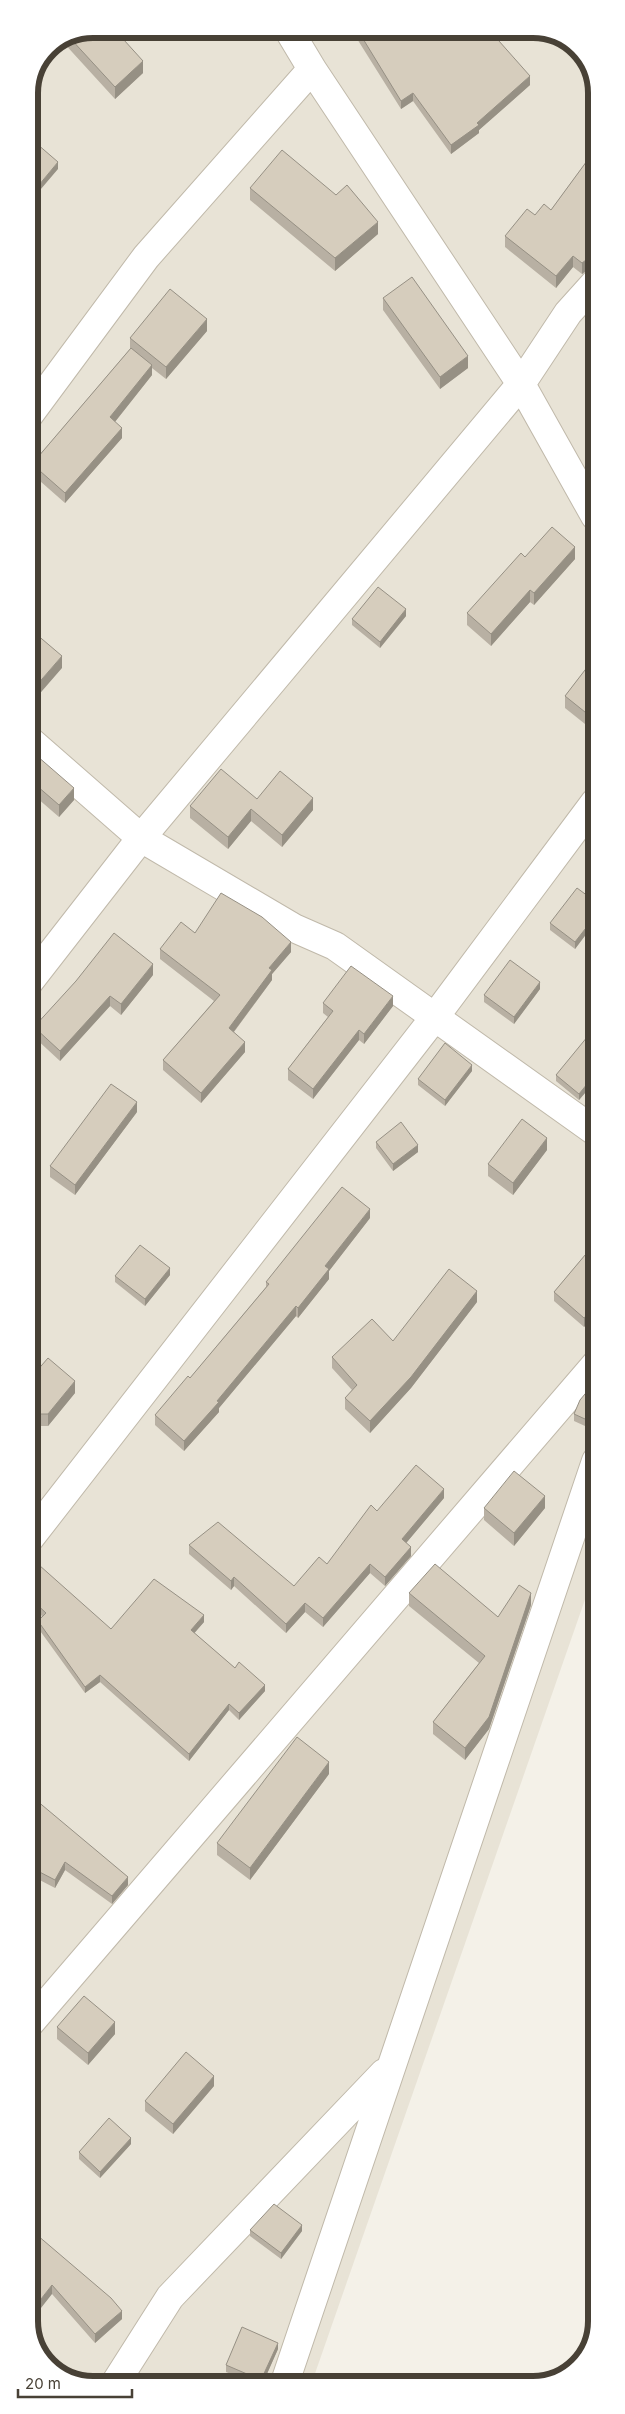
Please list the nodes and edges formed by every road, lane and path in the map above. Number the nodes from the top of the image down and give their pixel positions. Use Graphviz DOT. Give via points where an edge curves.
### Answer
graph roads {
  1 [pos="293,38"];
  2 [pos="312,69"];
  3 [pos="588,291"];
  4 [pos="521,384"];
  5 [pos="38,403"];
  6 [pos="588,504"];
  7 [pos="38,748"];
  8 [pos="588,813"];
  9 [pos="142,838"];
  10 [pos="38,971"];
  11 [pos="434,1018"];
  12 [pos="588,1126"];
  13 [pos="588,1373"];
  14 [pos="588,1485"];
  15 [pos="38,1528"];
  16 [pos="38,2014"];
  17 [pos="390,2067"];
  18 [pos="120,2376"];
  19 [pos="287,2376"];
  1 -- 2 [label="street"];
  2 -- 4 [label="street"];
  2 -- 5 [label="street" via="146,256"];
  3 -- 4 [label="street" via="568,314"];
  4 -- 6 [label="street"];
  4 -- 9 [label="street"];
  7 -- 9 [label="street"];
  8 -- 11 [label="street"];
  9 -- 10 [label="street"];
  9 -- 11 [label="street" via="294,928 335,946"];
  11 -- 12 [label="street"];
  11 -- 15 [label="street"];
  13 -- 16 [label="street"];
  14 -- 17 [label="street"];
  17 -- 18 [label="street" via="170,2297"];
  17 -- 19 [label="street"];
}
